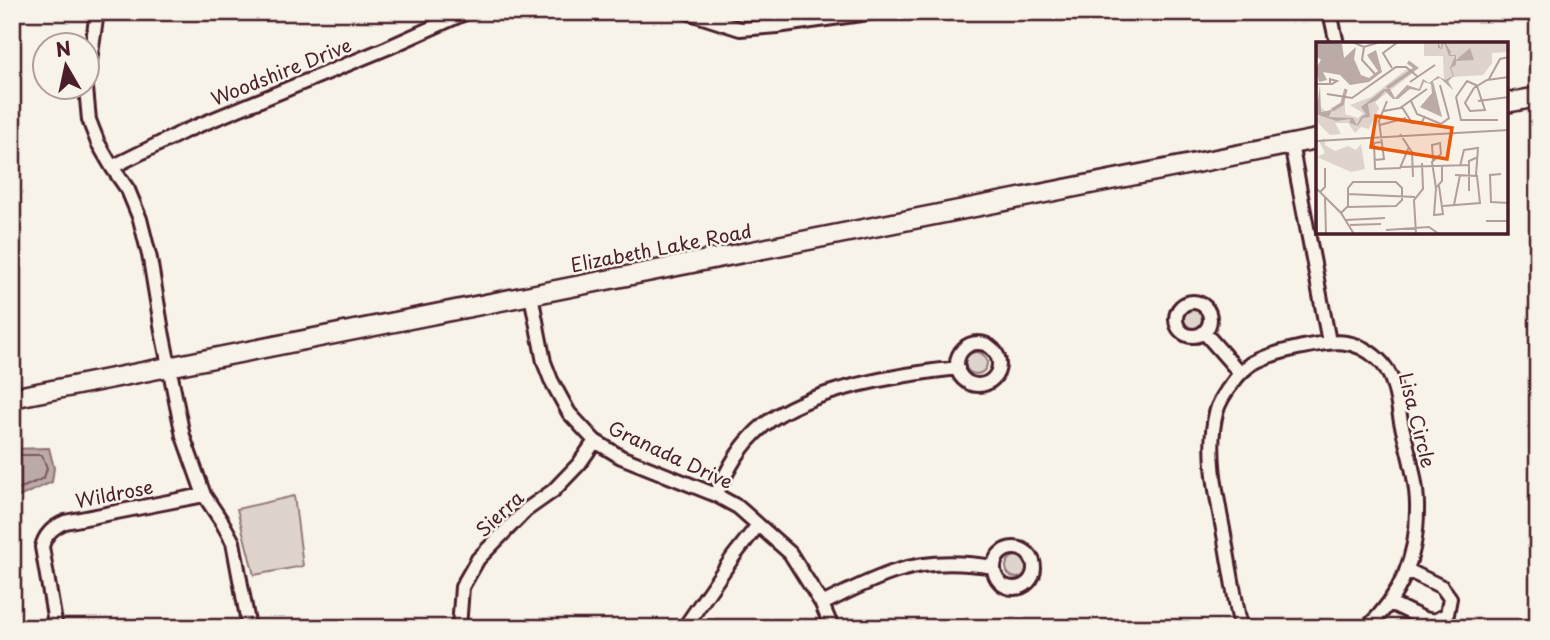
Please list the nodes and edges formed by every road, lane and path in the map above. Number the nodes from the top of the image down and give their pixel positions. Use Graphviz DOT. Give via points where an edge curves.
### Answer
graph roads {
  1 [pos="97,12"];
  2 [pos="467,12"];
  3 [pos="687,12"];
  4 [pos="875,12"];
  5 [pos="1330,12"];
  6 [pos="94,32"];
  7 [pos="1336,42"];
  8 [pos="1538,97"];
  9 [pos="87,102"];
  10 [pos="1508,103"];
  11 [pos="1316,139"];
  12 [pos="1291,144"];
  13 [pos="112,167"];
  14 [pos="531,295"];
  15 [pos="1204,332"];
  16 [pos="1329,342"];
  17 [pos="169,367"];
  18 [pos="958,368"];
  19 [pos="1240,373"];
  20 [pos="12,398"];
  21 [pos="594,441"];
  22 [pos="204,495"];
  23 [pos="716,495"];
  24 [pos="758,524"];
  25 [pos="994,567"];
  26 [pos="1408,570"];
  27 [pos="1390,603"];
  28 [pos="822,604"];
  29 [pos="56,628"];
  30 [pos="249,628"];
  31 [pos="459,628"];
  32 [pos="684,628"];
  33 [pos="832,628"];
  34 [pos="1241,628"];
  35 [pos="1367,628"];
  1 -- 6 [label="street"];
  2 -- 13 [label="street, Woodshire Drive" via="185,131"];
  3 -- 4 [label="street" via="740,29"];
  5 -- 7 [label="street"];
  8 -- 10 [label="street"];
  9 -- 13 [label="street" via="89,120"];
  11 -- 12 [label="street, Elizabeth Lake Road"];
  12 -- 14 [label="street, Elizabeth Lake Road"];
  12 -- 16 [label="street"];
  13 -- 17 [label="street" via="140,219"];
  14 -- 17 [label="street, Elizabeth Lake Road"];
  14 -- 21 [label="street, Granada Drive" via="551,380 569,413"];
  15 -- 19 [label="street"];
  16 -- 19 [label="street, Lisa Circle" via="1288,350"];
  16 -- 26 [label="street, Lisa Circle" via="1360,346 1379,359 1392,377 1418,508"];
  17 -- 20 [label="street, Elizabeth Lake Road"];
  17 -- 22 [label="street" via="183,436"];
  18 -- 23 [label="street" via="866,383 790,409 765,424 738,452"];
  19 -- 34 [label="street, Lisa Circle" via="1216,411 1213,468"];
  21 -- 23 [label="street, Granada Drive" via="621,457"];
  21 -- 31 [label="street, Sierra" via="553,491 526,510 478,559 463,587"];
  22 -- 29 [label="street, Wildrose" via="44,527 42,547"];
  22 -- 30 [label="street" via="233,542"];
  23 -- 24 [label="street, Granada Drive"];
  24 -- 28 [label="street, Granada Drive" via="790,554"];
  24 -- 32 [label="street"];
  25 -- 28 [label="street" via="933,564 899,570"];
  26 -- 27 [label="street, Lisa Circle"];
  26 -- 27 [label="street" via="1442,587 1450,598 1447,614 1436,621 1423,619"];
  27 -- 35 [label="street, Lisa Circle"];
  28 -- 33 [label="street, Granada Drive"];
}
